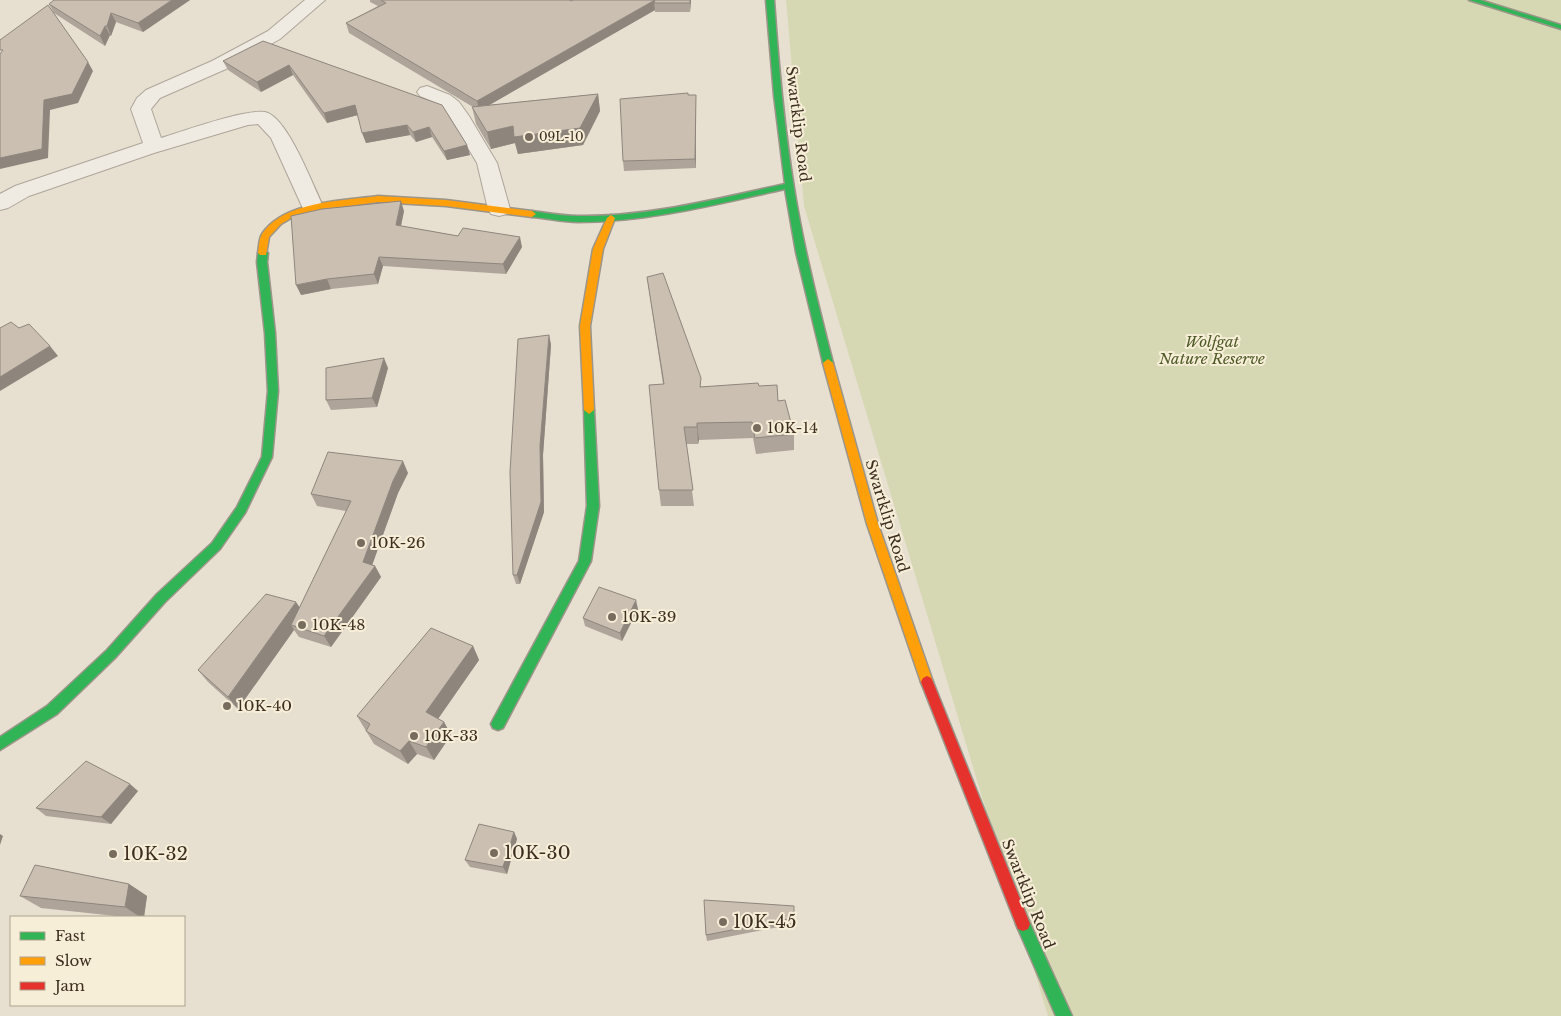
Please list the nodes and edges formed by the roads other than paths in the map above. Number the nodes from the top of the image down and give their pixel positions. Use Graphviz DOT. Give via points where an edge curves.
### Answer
graph roads {
  1 [pos="316,0"];
  2 [pos="770,0"];
  3 [pos="1473,0"];
  4 [pos="1561,27"];
  5 [pos="427,92"];
  6 [pos="154,147"];
  7 [pos="790,185"];
  8 [pos="0,203"];
  9 [pos="313,208"];
  10 [pos="499,209"];
  11 [pos="612,218"];
  12 [pos="498,724"];
  13 [pos="0,744"];
  14 [pos="1064,1016"];
  1 -- 6 [label="street" via="274,35 219,66 153,94 144,102 142,109"];
  2 -- 7 [label="street, Swartklip Road" via="778,108"];
  3 -- 4 [label="street"];
  5 -- 10 [label="street" via="443,99 459,116 487,164"];
  6 -- 8 [label="street" via="22,192"];
  6 -- 9 [label="street" via="246,119 263,118 280,136"];
  7 -- 11 [label="street" via="672,210"];
  7 -- 14 [label="street, Swartklip Road" via="801,252 840,411 903,619 1031,942"];
  9 -- 10 [label="street" via="378,199"];
  9 -- 13 [label="street" via="293,213 278,222 266,236 262,262 273,391 267,457 241,510 216,546 161,598 111,654 52,710"];
  10 -- 11 [label="street" via="576,219"];
  11 -- 12 [label="street" via="598,249 585,326 593,506 585,561"];
}
